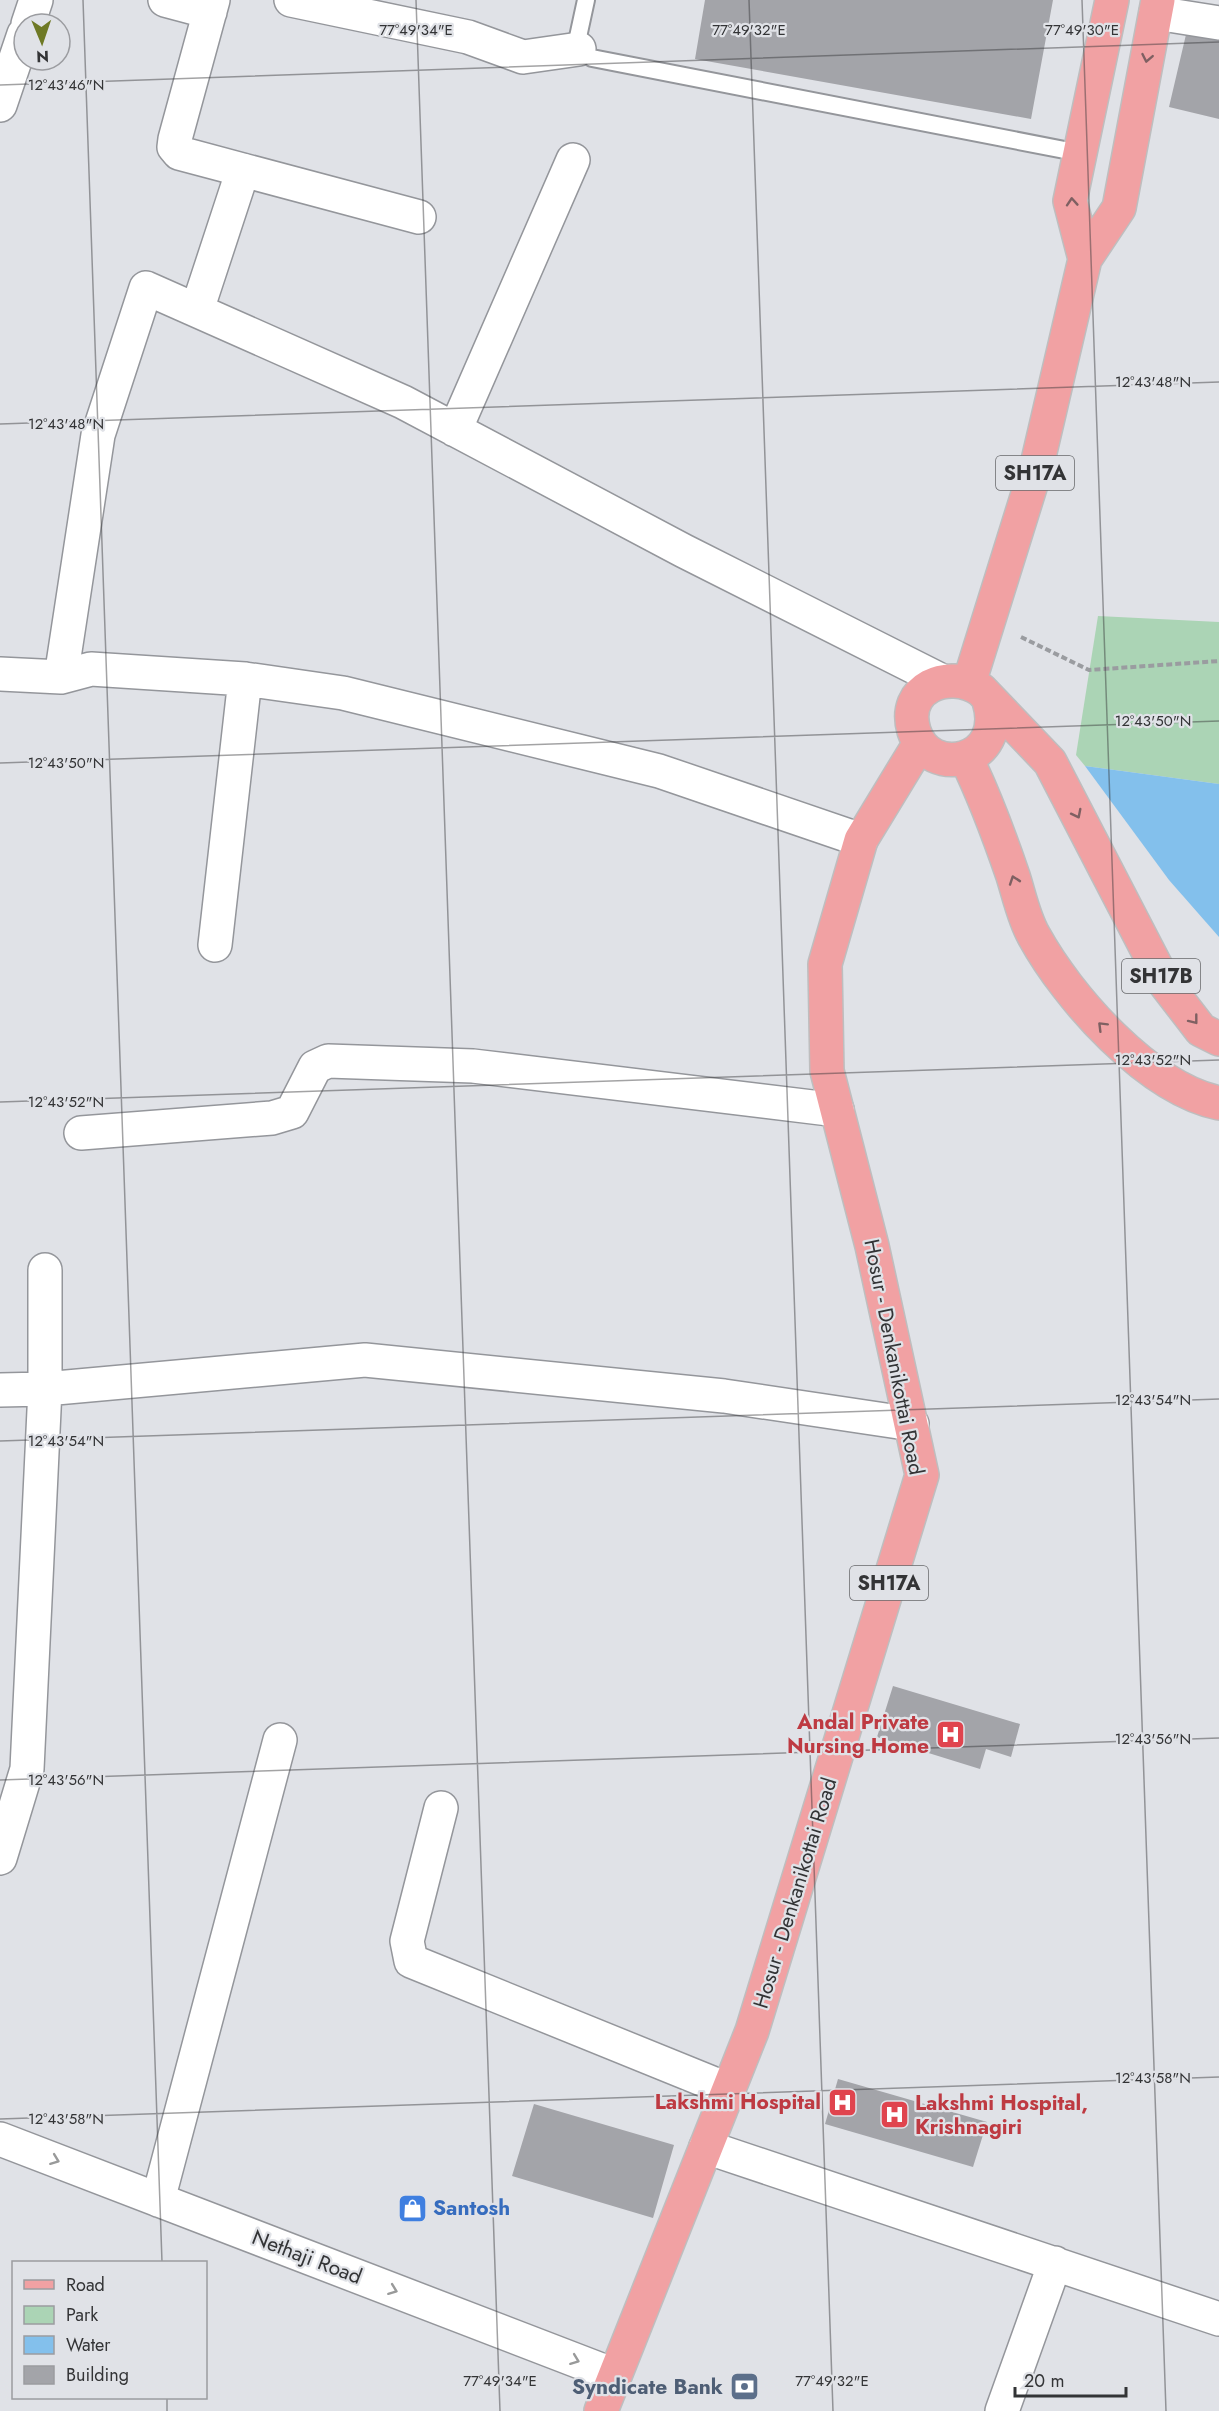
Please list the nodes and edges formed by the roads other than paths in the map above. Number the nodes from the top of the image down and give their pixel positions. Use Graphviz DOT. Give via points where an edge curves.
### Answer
graph roads {
  1 [pos="165,0"];
  2 [pos="291,0"];
  3 [pos="586,0"];
  4 [pos="1112,0"];
  5 [pos="211,6"];
  6 [pos="1157,6"];
  7 [pos="1219,23"];
  8 [pos="579,49"];
  9 [pos="12,70"];
  10 [pos="0,105"];
  11 [pos="1080,153"];
  12 [pos="573,160"];
  13 [pos="243,170"];
  14 [pos="419,217"];
  15 [pos="1085,259"];
  16 [pos="197,310"];
  17 [pos="455,430"];
  18 [pos="0,674"];
  19 [pos="61,677"];
  20 [pos="245,679"];
  21 [pos="967,688"];
  22 [pos="920,743"];
  23 [pos="966,758"];
  24 [pos="861,840"];
  25 [pos="215,945"];
  26 [pos="1219,1039"];
  27 [pos="1219,1103"];
  28 [pos="837,1110"];
  29 [pos="81,1133"];
  30 [pos="45,1270"];
  31 [pos="45,1389"];
  32 [pos="0,1390"];
  33 [pos="912,1424"];
  34 [pos="280,1740"];
  35 [pos="441,1808"];
  36 [pos="0,1858"];
  37 [pos="729,2090"];
  38 [pos="0,2139"];
  39 [pos="706,2147"];
  40 [pos="159,2200"];
  41 [pos="1055,2263"];
  42 [pos="1219,2319"];
  43 [pos="614,2375"];
  44 [pos="601,2411"];
  45 [pos="1002,2411"];
  1 -- 5 [label="street"];
  2 -- 8 [label="street" via="468,37 523,57"];
  3 -- 8 [label="lane"];
  4 -- 11 [label="main road, SH17A"];
  5 -- 13 [label="street" via="174,147 179,153"];
  6 -- 7 [label="street"];
  6 -- 15 [label="main road, SH17A, one-way" via="1119,208"];
  8 -- 11 [label="lane" via="592,58"];
  9 -- 10 [label="street"];
  15 -- 11 [label="main road, SH17A, one-way" via="1070,201"];
  12 -- 17 [label="street"];
  13 -- 14 [label="street"];
  13 -- 16 [label="street"];
  15 -- 21 [label="main road, SH17A" via="1037,465"];
  16 -- 17 [label="street" via="403,402"];
  16 -- 19 [label="street" via="146,288 98,435"];
  17 -- 21 [label="street" via="684,551"];
  18 -- 19 [label="street"];
  19 -- 20 [label="street" via="91,669"];
  20 -- 24 [label="street" via="342,693 659,771"];
  20 -- 25 [label="street"];
  21 -- 22 [label="main road" via="921,695 915,706 914,732"];
  21 -- 23 [label="main road, SH17A" via="993,715 988,741"];
  21 -- 26 [label="main road, SH17B, one-way" via="1050,762 1164,982 1202,1030"];
  22 -- 23 [label="main road" via="940,758"];
  22 -- 24 [label="main road, Hosur - Denkanikottai Road / SH17A"];
  27 -- 23 [label="main road, one-way" via="1202,1099 1137,1061 1096,1021 1064,981 1033,935 988,803"];
  24 -- 28 [label="main road, Hosur - Denkanikottai Road / SH17A" via="825,963 827,1071"];
  28 -- 29 [label="street" via="473,1066 328,1061 315,1067 292,1112 272,1118"];
  28 -- 33 [label="main road, Hosur - Denkanikottai Road / SH17A"];
  30 -- 31 [label="street"];
  31 -- 32 [label="street"];
  31 -- 33 [label="street" via="365,1360 724,1396"];
  31 -- 36 [label="street" via="27,1769"];
  33 -- 37 [label="main road, Hosur - Denkanikottai Road / SH17A" via="922,1475 756,2020"];
  34 -- 40 [label="street"];
  35 -- 37 [label="street" via="407,1941 411,1961"];
  37 -- 39 [label="main road, Hosur - Denkanikottai Road / SH17A"];
  38 -- 40 [label="street, Nethaji Road, one-way"];
  39 -- 41 [label="street"];
  39 -- 43 [label="main road, Hosur - Denkanikottai Road / SH17A"];
  40 -- 43 [label="street, Nethaji Road, one-way"];
  41 -- 42 [label="street"];
  41 -- 45 [label="street"];
  43 -- 44 [label="main road, Hosur - Denkanikottai Road / SH17A"];
}
